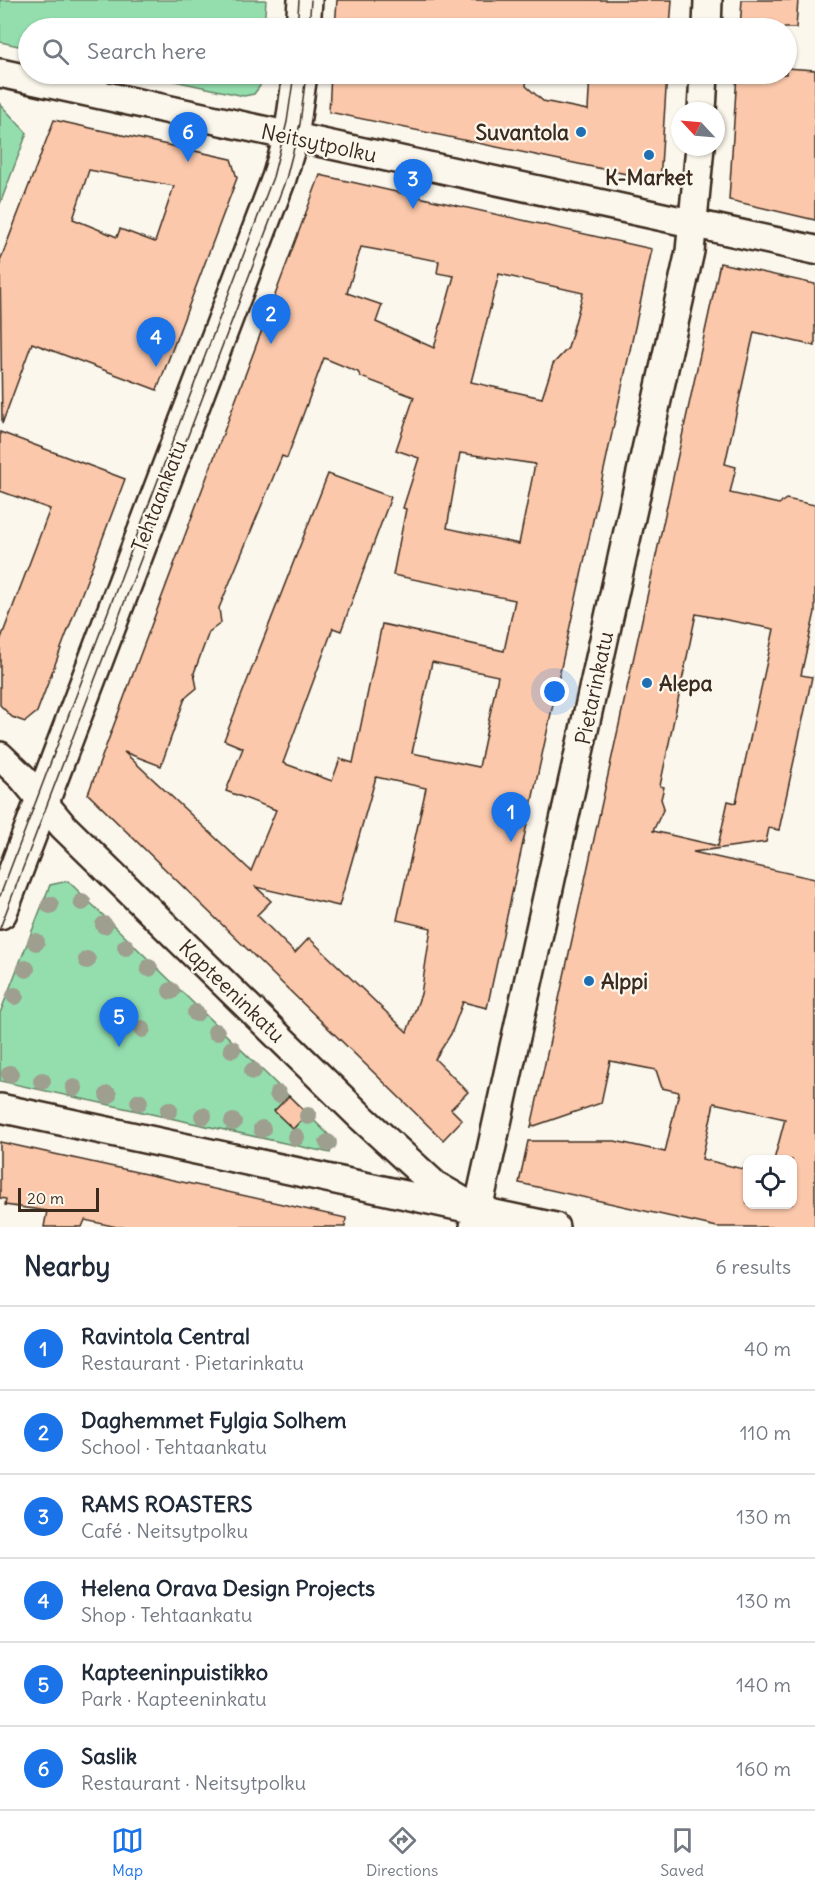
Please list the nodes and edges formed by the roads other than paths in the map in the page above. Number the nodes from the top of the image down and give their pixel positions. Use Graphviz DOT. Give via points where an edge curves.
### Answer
graph roads {
  1 [pos="305,0"];
  2 [pos="708,0"];
  3 [pos="304,18"];
  4 [pos="707,18"];
  5 [pos="0,73"];
  6 [pos="18,77"];
  7 [pos="49,84"];
  8 [pos="299,84"];
  9 [pos="703,84"];
  10 [pos="702,102"];
  11 [pos="291,138"];
  12 [pos="699,156"];
  13 [pos="694,221"];
  14 [pos="815,250"];
  15 [pos="0,756"];
  16 [pos="42,802"];
  17 [pos="0,912"];
  18 [pos="0,1108"];
  19 [pos="476,1219"];
  20 [pos="555,1227"];
  1 -- 3 [label="street"];
  2 -- 4 [label="street"];
  5 -- 6 [label="street, Neitsytpolku"];
  7 -- 11 [label="street, Neitsytpolku"];
  8 -- 11 [label="street, Tehtaankatu"];
  9 -- 10 [label="street"];
  11 -- 13 [label="street, Neitsytpolku"];
  11 -- 16 [label="street, Tehtaankatu"];
  12 -- 13 [label="street, Pietarinkatu"];
  13 -- 14 [label="street, Neitsytpolku"];
  13 -- 19 [label="street, Pietarinkatu"];
  15 -- 16 [label="street, Kapteeninkatu"];
  16 -- 17 [label="street, Tehtaankatu"];
  16 -- 19 [label="street, Kapteeninkatu" via="361,1117"];
  18 -- 19 [label="street, Kapteeninkatu"];
  19 -- 20 [label="street, Kapteeninkatu"];
}
